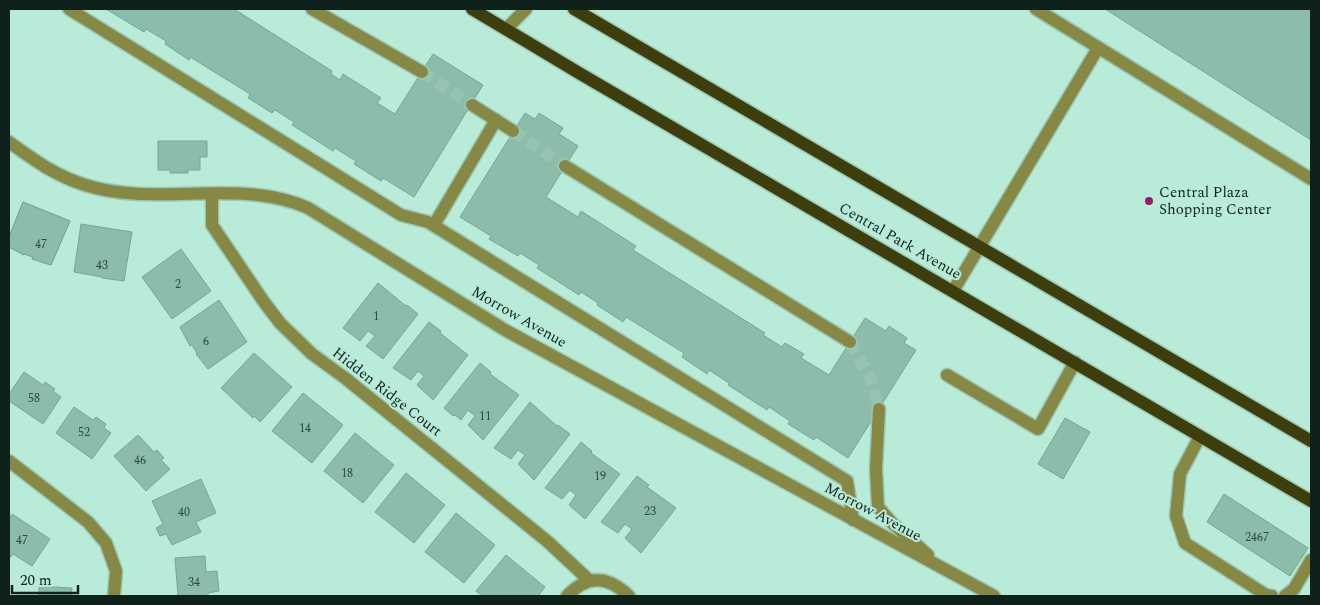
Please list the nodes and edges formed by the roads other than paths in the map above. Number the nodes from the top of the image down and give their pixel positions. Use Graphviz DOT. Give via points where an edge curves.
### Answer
graph roads {
  1 [pos="69,9"];
  2 [pos="312,9"];
  3 [pos="472,9"];
  4 [pos="526,9"];
  5 [pos="574,9"];
  6 [pos="1036,9"];
  7 [pos="506,29"];
  8 [pos="1098,48"];
  9 [pos="422,72"];
  10 [pos="472,105"];
  11 [pos="496,120"];
  12 [pos="513,132"];
  13 [pos="9,142"];
  14 [pos="565,166"];
  15 [pos="1311,179"];
  16 [pos="212,194"];
  17 [pos="434,225"];
  18 [pos="980,247"];
  19 [pos="953,291"];
  20 [pos="850,342"];
  21 [pos="1075,362"];
  22 [pos="948,375"];
  23 [pos="879,408"];
  24 [pos="1200,436"];
  25 [pos="1311,441"];
  26 [pos="9,461"];
  27 [pos="1311,501"];
  28 [pos="853,520"];
  29 [pos="1311,560"];
  30 [pos="945,570"];
  31 [pos="590,581"];
  32 [pos="114,596"];
  33 [pos="567,596"];
  34 [pos="630,596"];
  35 [pos="994,596"];
  36 [pos="1272,596"];
  37 [pos="1285,596"];
  1 -- 17 [label="street" via="401,214"];
  2 -- 9 [label="street"];
  3 -- 7 [label="main road, Central Park Avenue"];
  4 -- 7 [label="street"];
  5 -- 18 [label="main road"];
  6 -- 8 [label="street"];
  7 -- 19 [label="main road, Central Park Avenue"];
  8 -- 15 [label="street"];
  8 -- 18 [label="street"];
  10 -- 11 [label="street"];
  11 -- 12 [label="street"];
  11 -- 17 [label="street"];
  13 -- 16 [label="street, Morrow Avenue" via="48,170 85,185 135,193"];
  14 -- 20 [label="street"];
  16 -- 28 [label="street, Morrow Avenue" via="266,195 308,208 505,330"];
  16 -- 31 [label="street, Hidden Ridge Court" via="212,225 280,323 312,354 547,541"];
  17 -- 28 [label="street" via="847,481"];
  18 -- 19 [label="street"];
  18 -- 25 [label="main road"];
  19 -- 21 [label="main road, Central Park Avenue"];
  21 -- 22 [label="street" via="1038,429"];
  21 -- 24 [label="main road, Central Park Avenue"];
  23 -- 30 [label="street" via="878,507"];
  24 -- 27 [label="main road, Central Park Avenue"];
  24 -- 36 [label="street" via="1180,474 1176,516 1185,543"];
  26 -- 32 [label="street" via="88,522 106,543 116,571"];
  28 -- 30 [label="street, Morrow Avenue"];
  29 -- 37 [label="street" via="1294,589"];
  30 -- 35 [label="street, Morrow Avenue"];
  31 -- 33 [label="street" via="576,587"];
  31 -- 34 [label="street" via="605,580"];
}
